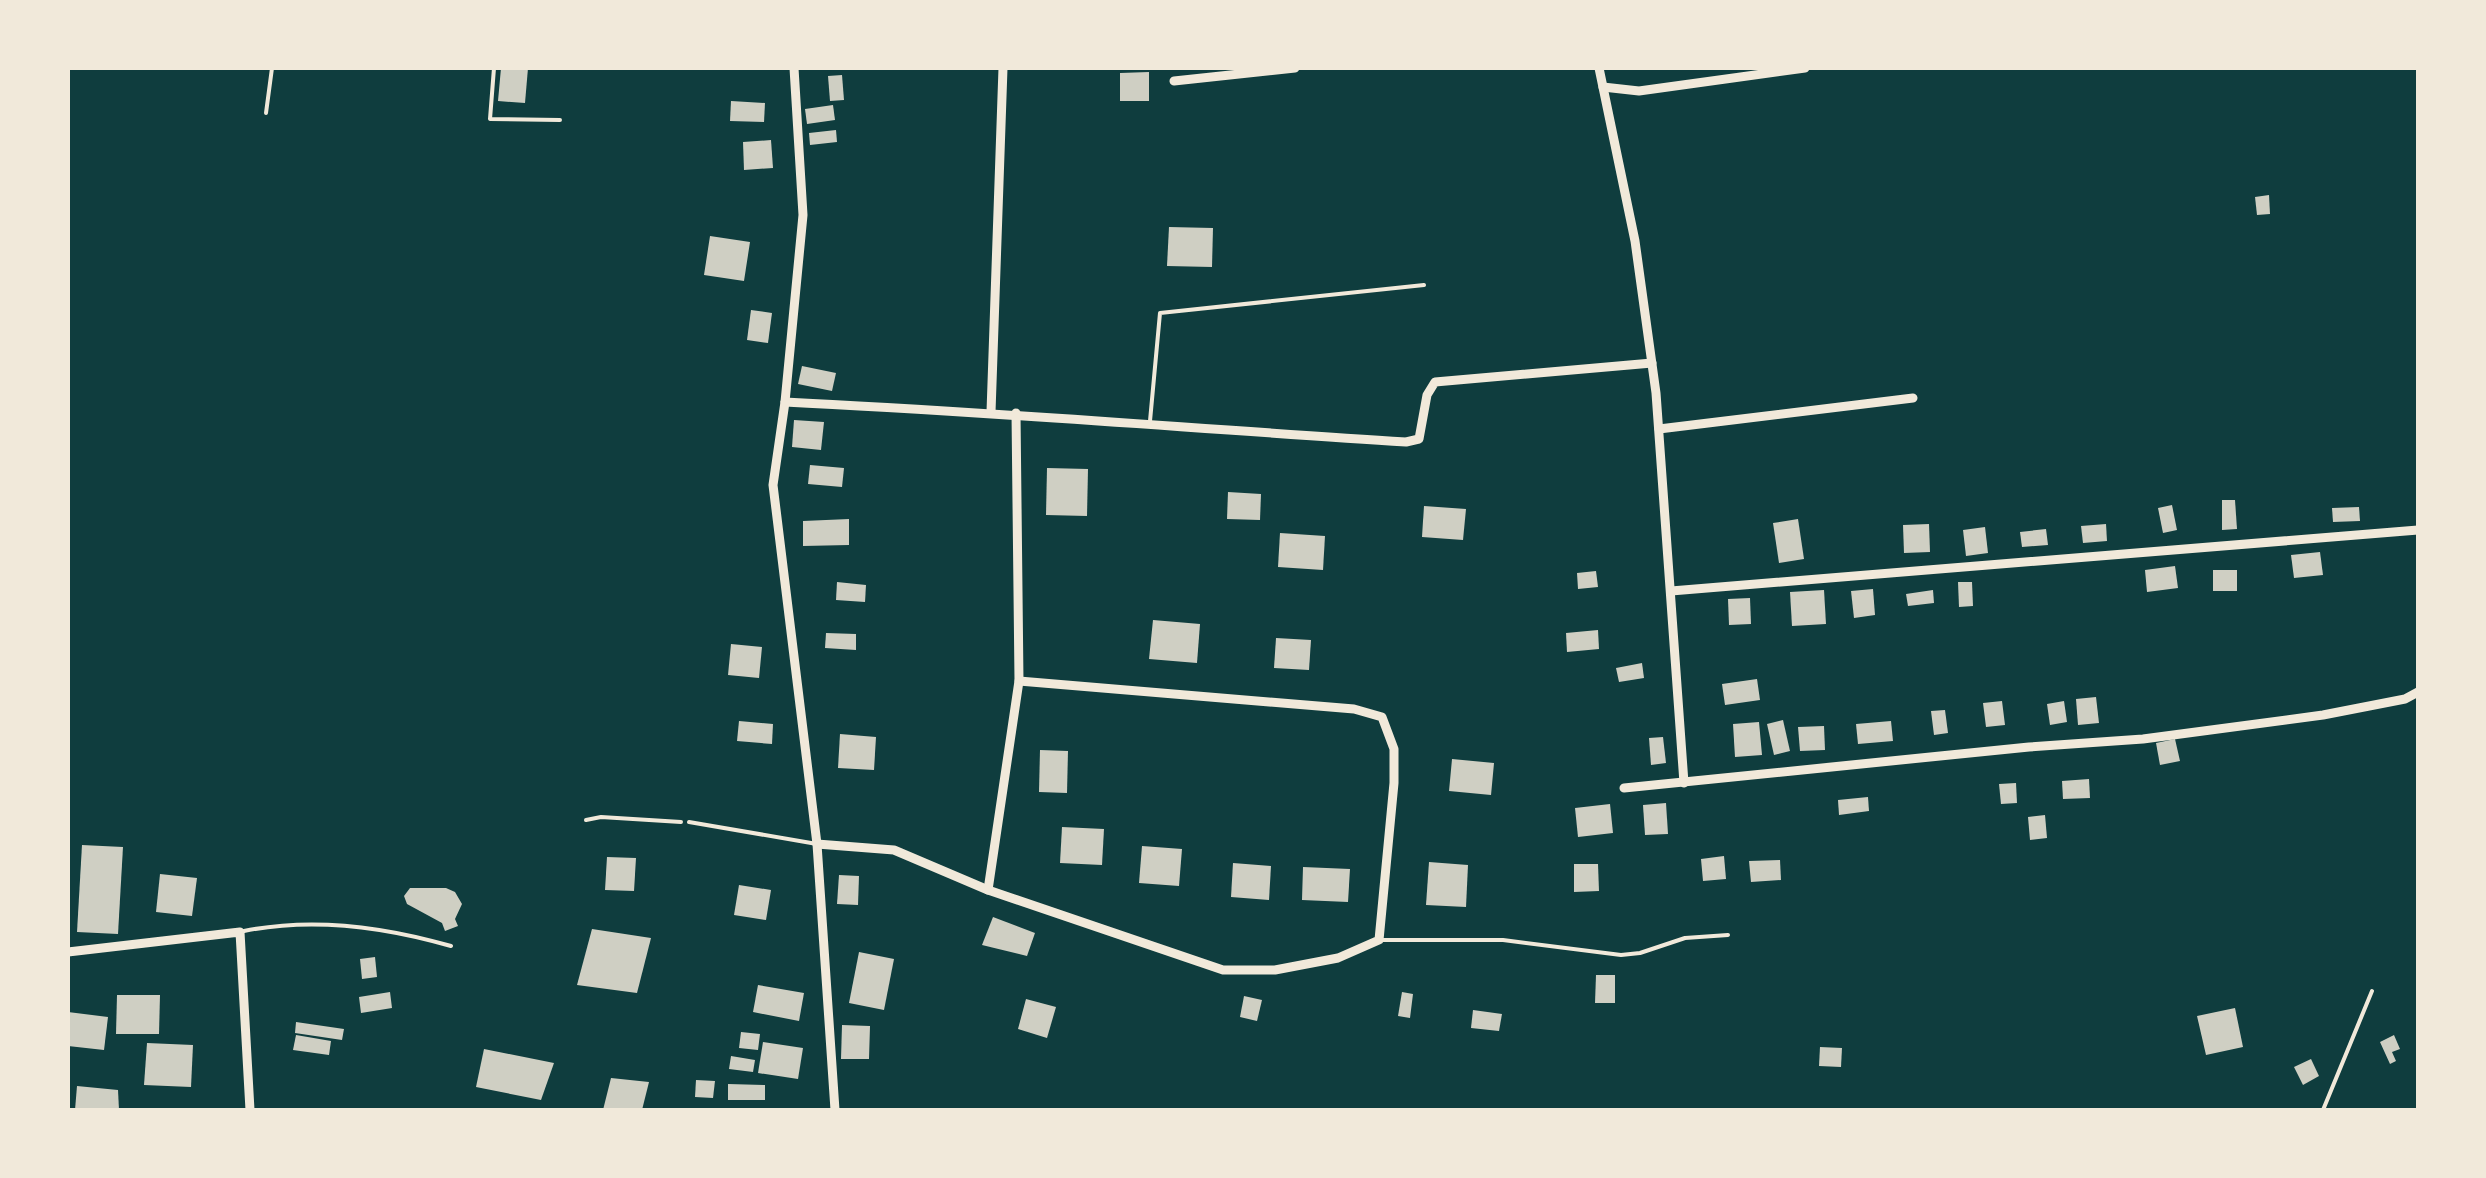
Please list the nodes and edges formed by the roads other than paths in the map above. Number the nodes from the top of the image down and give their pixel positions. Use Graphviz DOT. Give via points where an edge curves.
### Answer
graph roads {
  1 [pos="272,68"];
  2 [pos="494,68"];
  3 [pos="794,68"];
  4 [pos="1003,68"];
  5 [pos="1296,68"];
  6 [pos="1599,68"];
  7 [pos="1806,68"];
  8 [pos="1174,81"];
  9 [pos="1603,87"];
  10 [pos="266,113"];
  11 [pos="560,120"];
  12 [pos="1424,285"];
  13 [pos="1652,363"];
  14 [pos="1913,398"];
  15 [pos="786,402"];
  16 [pos="991,412"];
  17 [pos="1016,414"];
  18 [pos="1149,426"];
  19 [pos="1659,429"];
  20 [pos="2418,530"];
  21 [pos="1671,591"];
  22 [pos="1019,682"];
  23 [pos="2418,692"];
  24 [pos="1684,783"];
  25 [pos="1624,788"];
  26 [pos="689,822"];
  27 [pos="817,844"];
  28 [pos="988,890"];
  29 [pos="240,932"];
  30 [pos="1728,935"];
  31 [pos="1378,940"];
  32 [pos="452,946"];
  33 [pos="68,952"];
  34 [pos="2372,991"];
  35 [pos="250,1110"];
  36 [pos="835,1110"];
  37 [pos="2323,1110"];
  1 -- 10 [label="lane"];
  2 -- 11 [label="lane" via="490,119"];
  3 -- 15 [label="street" via="804,214"];
  4 -- 16 [label="street"];
  5 -- 8 [label="street"];
  6 -- 9 [label="street"];
  7 -- 9 [label="street" via="1639,91"];
  9 -- 13 [label="street"];
  12 -- 18 [label="lane" via="1160,313"];
  13 -- 18 [label="street" via="1435,382 1426,395 1423,431 1406,442"];
  13 -- 19 [label="street"];
  14 -- 19 [label="street"];
  15 -- 16 [label="street"];
  15 -- 27 [label="street" via="773,485"];
  16 -- 17 [label="street"];
  17 -- 18 [label="street"];
  17 -- 22 [label="street"];
  19 -- 21 [label="street"];
  20 -- 21 [label="street"];
  21 -- 24 [label="street"];
  22 -- 28 [label="street"];
  22 -- 31 [label="street" via="1354,709 1382,718 1394,749 1394,782"];
  23 -- 24 [label="street" via="2323,716 2142,739"];
  24 -- 25 [label="street"];
  26 -- 27 [label="lane"];
  27 -- 28 [label="street" via="894,850"];
  27 -- 36 [label="street"];
  28 -- 31 [label="street" via="1223,970 1275,970 1338,958"];
  29 -- 32 [label="lane" via="351,925"];
  29 -- 33 [label="street"];
  29 -- 35 [label="street"];
  30 -- 31 [label="lane" via="1686,938 1621,956 1503,940"];
  34 -- 37 [label="lane"];
}
